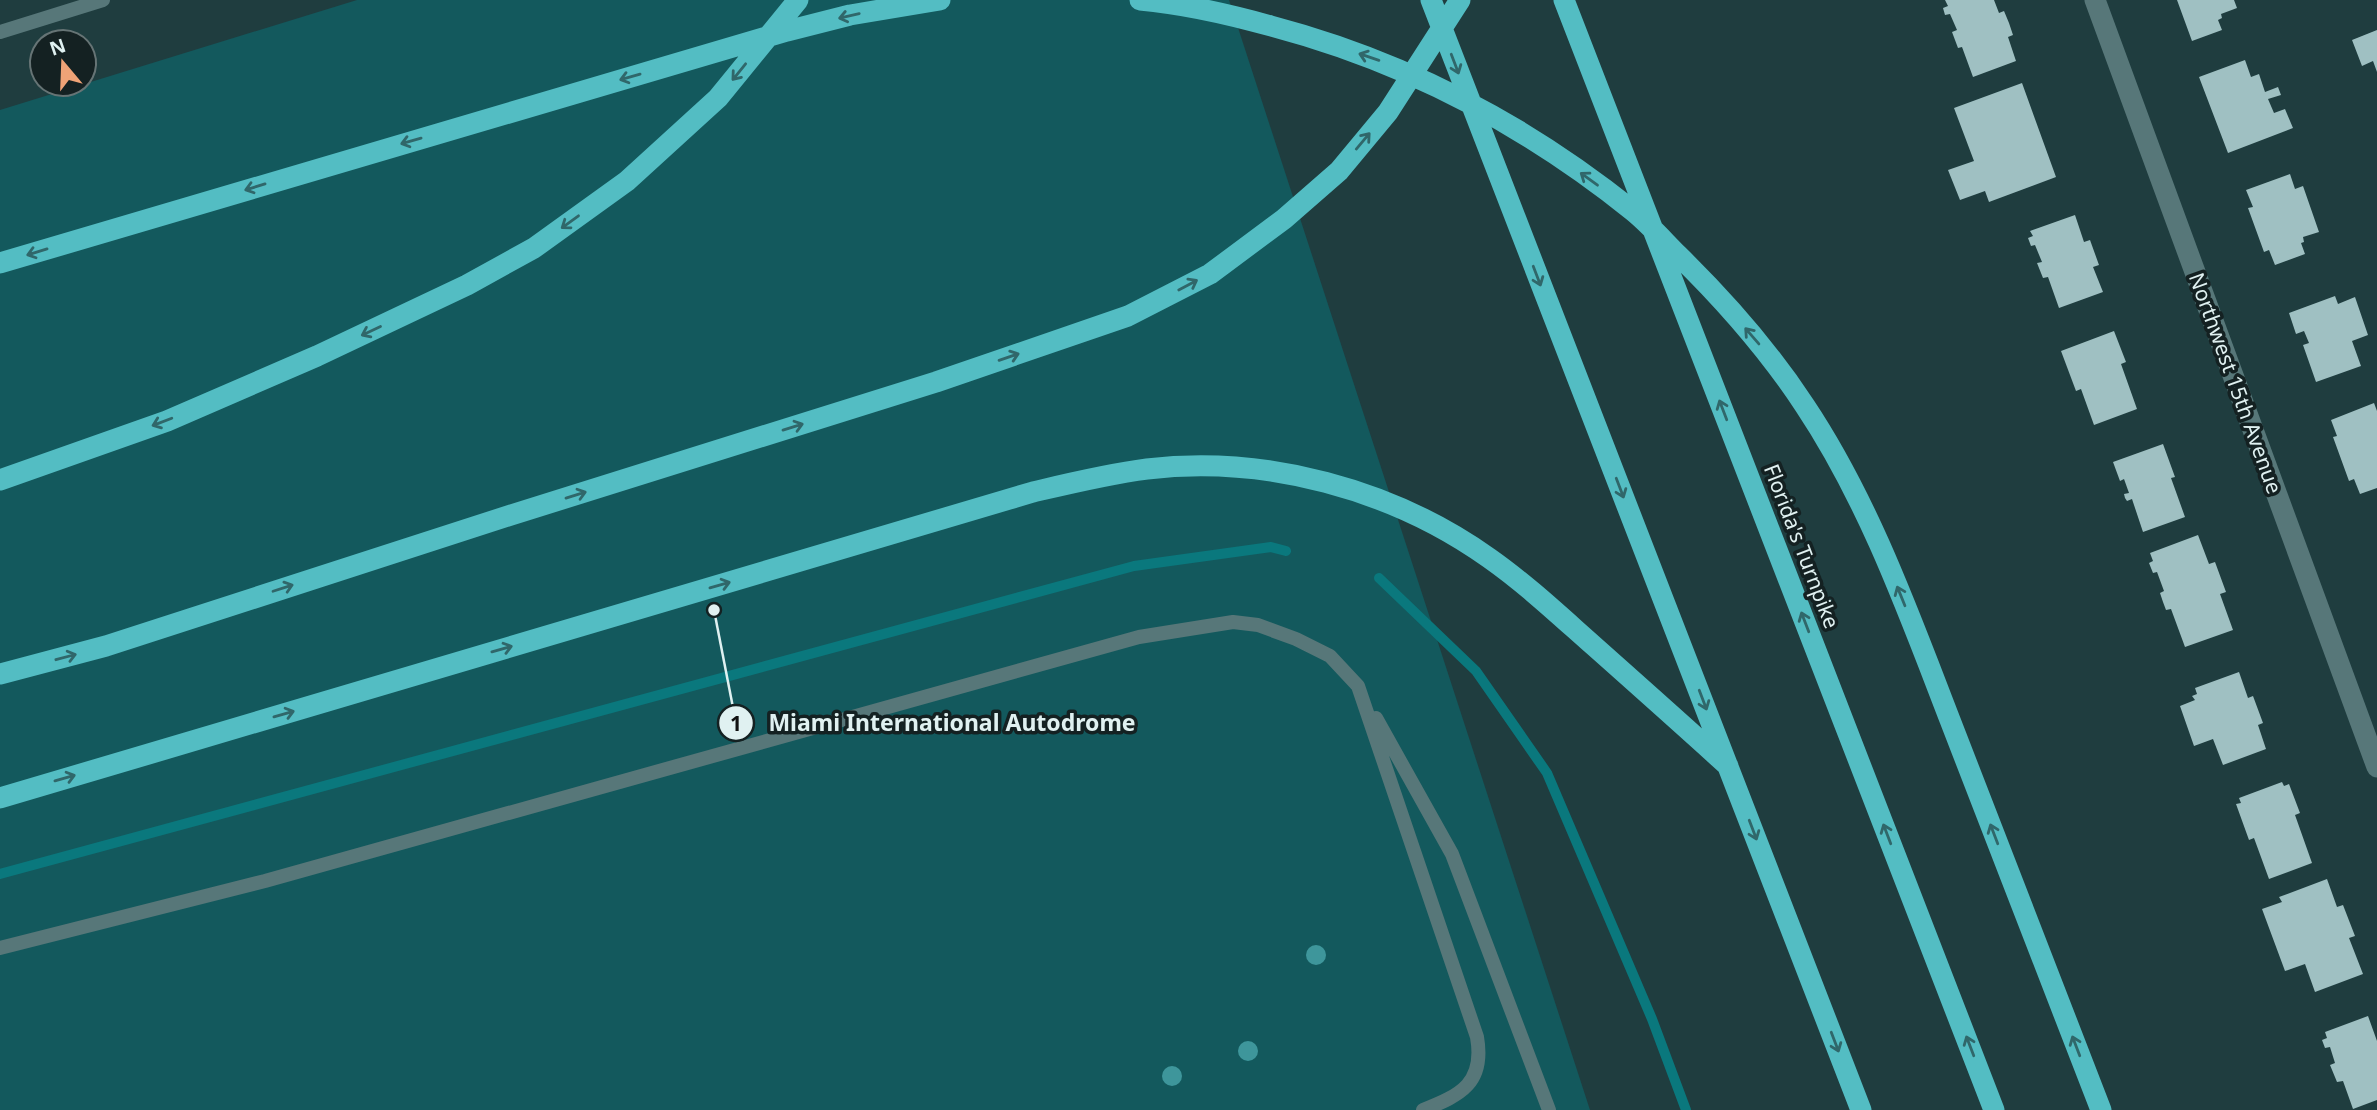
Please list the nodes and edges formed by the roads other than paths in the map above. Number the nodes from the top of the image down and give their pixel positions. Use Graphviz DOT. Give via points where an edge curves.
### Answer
graph roads {
  1 [pos="103,0"];
  2 [pos="798,0"];
  3 [pos="940,0"];
  4 [pos="1140,0"];
  5 [pos="1431,0"];
  6 [pos="1460,0"];
  7 [pos="1564,0"];
  8 [pos="2095,0"];
  9 [pos="0,32"];
  10 [pos="0,263"];
  11 [pos="0,480"];
  12 [pos="0,674"];
  13 [pos="1358,686"];
  14 [pos="1728,766"];
  15 [pos="2377,767"];
  16 [pos="0,798"];
  17 [pos="0,948"];
  18 [pos="1423,1110"];
  19 [pos="1549,1110"];
  20 [pos="1861,1110"];
  21 [pos="1994,1110"];
  22 [pos="2101,1110"];
  1 -- 9 [label="lane"];
  2 -- 11 [label="highway, one-way" via="718,98 627,181 534,248 317,356 167,421"];
  3 -- 10 [label="highway, one-way" via="787,31"];
  22 -- 4 [label="highway, one-way" via="1926,659 1857,499 1806,407 1709,285 1636,213 1549,150 1443,89 1379,60 1306,35 1223,13"];
  5 -- 14 [label="highway, one-way"];
  12 -- 6 [label="highway, one-way" via="106,646 936,382 1128,316 1210,274 1339,171 1388,112"];
  21 -- 7 [label="highway, Florida's Turnpike, one-way"];
  8 -- 15 [label="street, Northwest 15th Avenue"];
  13 -- 17 [label="lane" via="1330,656 1258,625 1233,622 1139,637 265,881"];
  13 -- 18 [label="lane" via="1480,1055 1478,1069 1464,1091"];
  13 -- 19 [label="lane" via="1452,854"];
  16 -- 14 [label="highway, one-way" via="1033,492 1150,469 1201,467 1316,479 1370,496 1449,533 1525,584"];
  14 -- 20 [label="highway, one-way"];
}
